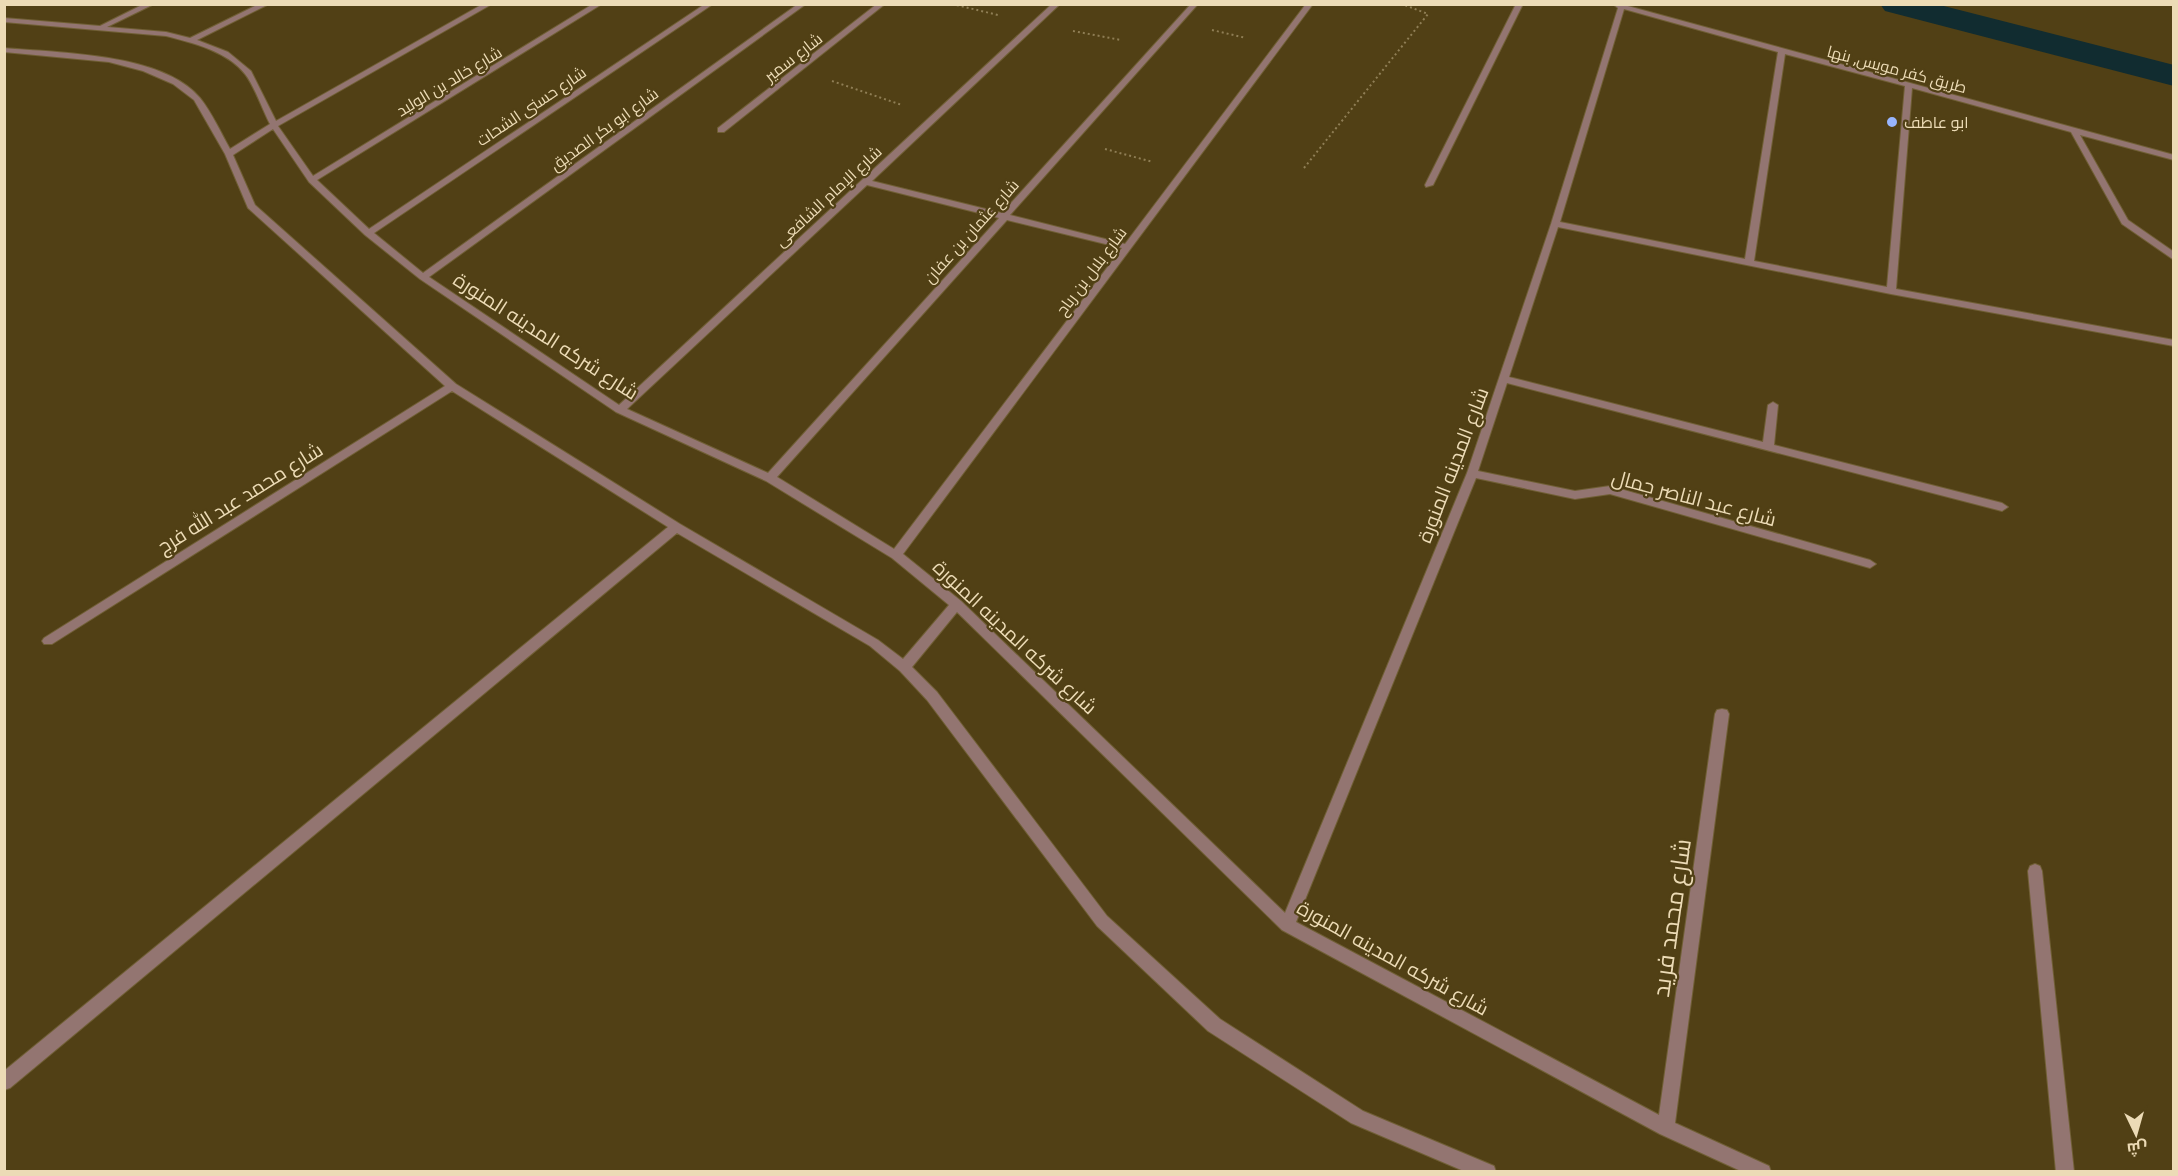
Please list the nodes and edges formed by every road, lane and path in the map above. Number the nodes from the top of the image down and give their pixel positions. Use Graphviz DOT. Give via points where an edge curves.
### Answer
graph roads {
  1 [pos="151,4"];
  2 [pos="266,4"];
  3 [pos="489,4"];
  4 [pos="600,4"];
  5 [pos="710,4"];
  6 [pos="803,4"];
  7 [pos="882,4"];
  8 [pos="952,4"];
  9 [pos="1058,4"];
  10 [pos="1195,4"];
  11 [pos="1310,4"];
  12 [pos="1402,4"];
  13 [pos="1520,4"];
  14 [pos="1619,5"];
  15 [pos="4,20"];
  16 [pos="1180,22"];
  17 [pos="1036,25"];
  18 [pos="101,27"];
  19 [pos="191,40"];
  20 [pos="1279,46"];
  21 [pos="1157,47"];
  22 [pos="4,50"];
  23 [pos="1782,52"];
  24 [pos="799,69"];
  25 [pos="1908,87"];
  26 [pos="936,117"];
  27 [pos="274,125"];
  28 [pos="721,130"];
  29 [pos="2074,131"];
  30 [pos="1072,141"];
  31 [pos="229,154"];
  32 [pos="2174,158"];
  33 [pos="1304,168"];
  34 [pos="1186,170"];
  35 [pos="312,180"];
  36 [pos="866,182"];
  37 [pos="1429,185"];
  38 [pos="1005,216"];
  39 [pos="1556,224"];
  40 [pos="368,232"];
  41 [pos="1128,247"];
  42 [pos="2174,257"];
  43 [pos="1749,263"];
  44 [pos="423,277"];
  45 [pos="1891,291"];
  46 [pos="2174,343"];
  47 [pos="1504,379"];
  48 [pos="452,386"];
  49 [pos="1773,405"];
  50 [pos="620,410"];
  51 [pos="1768,447"];
  52 [pos="1472,473"];
  53 [pos="770,478"];
  54 [pos="2002,507"];
  55 [pos="676,527"];
  56 [pos="896,555"];
  57 [pos="1870,564"];
  58 [pos="957,604"];
  59 [pos="48,641"];
  60 [pos="904,667"];
  61 [pos="1722,714"];
  62 [pos="2035,871"];
  63 [pos="1287,925"];
  64 [pos="4,1082"];
  65 [pos="1666,1128"];
  66 [pos="1488,1172"];
  67 [pos="1763,1172"];
  68 [pos="2065,1172"];
  1 -- 18 [label="street"];
  2 -- 19 [label="street"];
  3 -- 27 [label="street"];
  4 -- 35 [label="street, شارع خالد بن الوليد"];
  5 -- 40 [label="street, شارع حسنى الشحات"];
  6 -- 44 [label="street, شارع ابو بكر الصديق"];
  7 -- 24 [label="street, شارع سمير"];
  8 -- 17 [label="path"];
  9 -- 17 [label="street, شارع الإمام الشافعى"];
  10 -- 16 [label="street, شارع عثمان بن عفان"];
  11 -- 20 [label="street, شارع بلال بن رباح"];
  12 -- 33 [label="path" via="1428,14"];
  13 -- 37 [label="street"];
  14 -- 23 [label="street, طريق كفر مويس, بنها"];
  14 -- 39 [label="street, شارع المدينه المنورة"];
  15 -- 18 [label="street, شارع شركه المدينه المنورة"];
  16 -- 20 [label="path"];
  16 -- 21 [label="street, شارع عثمان بن عفان"];
  17 -- 21 [label="path"];
  17 -- 26 [label="street, شارع الإمام الشافعى"];
  18 -- 19 [label="street, شارع شركه المدينه المنورة"];
  19 -- 27 [label="street, شارع شركه المدينه المنورة" via="225,54 248,73"];
  20 -- 34 [label="street, شارع بلال بن رباح"];
  21 -- 30 [label="street, شارع عثمان بن عفان"];
  22 -- 31 [label="street" via="109,60 176,82 197,99"];
  23 -- 25 [label="street, طريق كفر مويس, بنها"];
  23 -- 43 [label="street"];
  24 -- 26 [label="path"];
  24 -- 28 [label="street, شارع سمير"];
  25 -- 29 [label="street, طريق كفر مويس, بنها"];
  25 -- 45 [label="street"];
  26 -- 36 [label="street, شارع الإمام الشافعى"];
  27 -- 31 [label="street"];
  27 -- 35 [label="street, شارع شركه المدينه المنورة"];
  29 -- 32 [label="street, طريق كفر مويس, بنها"];
  29 -- 42 [label="street" via="2125,222"];
  30 -- 34 [label="path"];
  30 -- 38 [label="street, شارع عثمان بن عفان"];
  31 -- 48 [label="street" via="251,206"];
  34 -- 41 [label="street, شارع بلال بن رباح"];
  35 -- 40 [label="street, شارع شركه المدينه المنورة"];
  36 -- 38 [label="street"];
  36 -- 50 [label="street, شارع الإمام الشافعى"];
  38 -- 41 [label="street"];
  38 -- 53 [label="street, شارع عثمان بن عفان"];
  39 -- 43 [label="street"];
  39 -- 47 [label="street, شارع المدينه المنورة"];
  40 -- 44 [label="street, شارع شركه المدينه المنورة"];
  41 -- 56 [label="street, شارع بلال بن رباح"];
  43 -- 45 [label="street"];
  44 -- 50 [label="street, شارع شركه المدينه المنورة"];
  45 -- 46 [label="street"];
  47 -- 51 [label="street"];
  47 -- 52 [label="street, شارع المدينه المنورة"];
  48 -- 55 [label="street"];
  48 -- 59 [label="street, شارع محمد عبد الله فرج"];
  49 -- 51 [label="street"];
  50 -- 53 [label="street, شارع شركه المدينه المنورة"];
  51 -- 54 [label="street"];
  52 -- 57 [label="street, شارع عبد الناصر جمال" via="1575,495 1610,490"];
  52 -- 63 [label="street, شارع المدينه المنورة"];
  53 -- 56 [label="street, شارع شركه المدينه المنورة"];
  55 -- 60 [label="street" via="874,643"];
  55 -- 64 [label="street"];
  56 -- 58 [label="street, شارع شركه المدينه المنورة"];
  58 -- 60 [label="street"];
  58 -- 63 [label="street, شارع شركه المدينه المنورة"];
  60 -- 66 [label="street" via="932,696 1102,921 1214,1025 1357,1117"];
  61 -- 65 [label="street, شارع محمد فريد"];
  62 -- 68 [label="street"];
  63 -- 65 [label="street, شارع شركه المدينه المنورة"];
  65 -- 67 [label="street, شارع شركه المدينه المنورة"];
}
